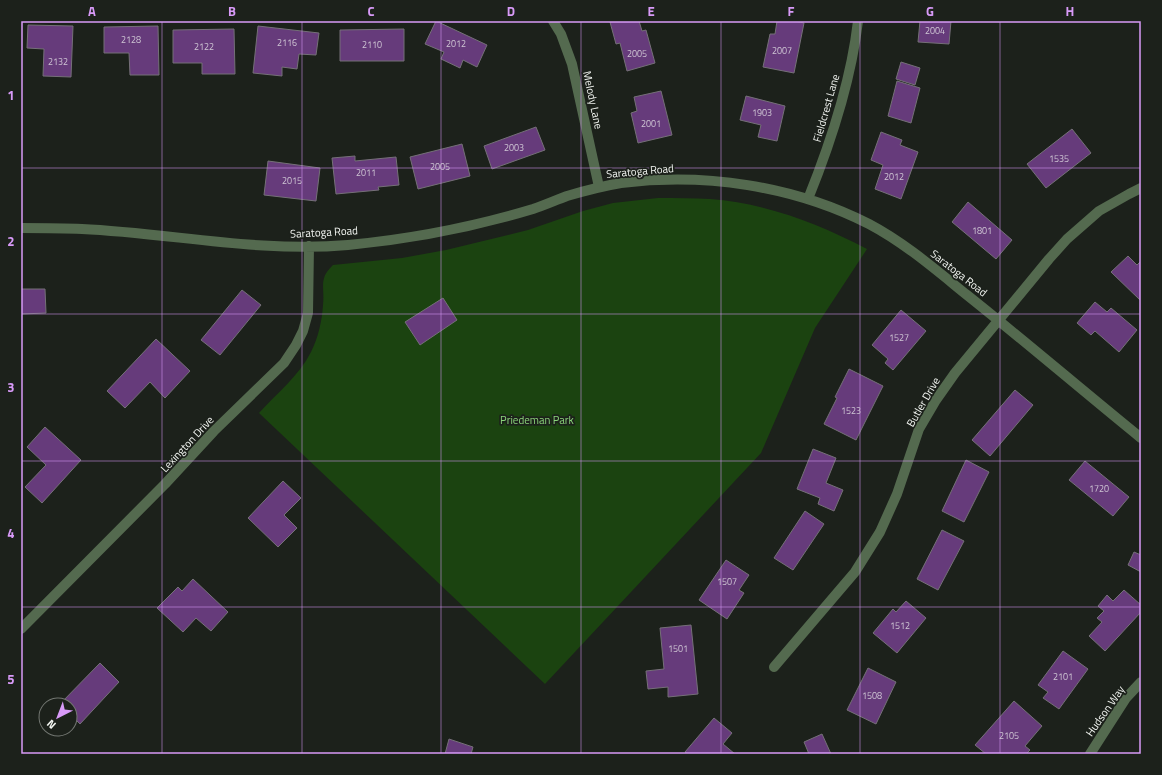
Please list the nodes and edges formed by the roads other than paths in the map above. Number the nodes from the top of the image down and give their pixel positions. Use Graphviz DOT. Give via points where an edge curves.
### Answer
graph roads {
  1 [pos="553,21"];
  2 [pos="858,21"];
  3 [pos="599,187"];
  4 [pos="1141,188"];
  5 [pos="808,199"];
  6 [pos="21,228"];
  7 [pos="309,246"];
  8 [pos="999,320"];
  9 [pos="1141,438"];
  10 [pos="21,629"];
  11 [pos="774,666"];
  12 [pos="1141,682"];
  13 [pos="1090,754"];
  1 -- 3 [label="street, Melody Lane" via="561,34 572,64"];
  2 -- 5 [label="street, Fieldcrest Lane" via="855,50 843,97"];
  3 -- 5 [label="street, Saratoga Road" via="683,179 719,181 759,187"];
  3 -- 7 [label="street, Saratoga Road" via="535,208 449,230 347,245"];
  4 -- 8 [label="street, Butler Drive" via="1099,211 1082,224 1049,259"];
  5 -- 8 [label="street, Saratoga Road" via="871,225 912,251"];
  6 -- 7 [label="street, Saratoga Road" via="82,229 240,244"];
  7 -- 10 [label="street, Lexington Drive" via="308,313 300,336 284,363"];
  8 -- 9 [label="street, Saratoga Road"];
  8 -- 11 [label="street, Butler Drive" via="955,372 936,400 920,429 897,494 880,532 854,572"];
  12 -- 13 [label="street, Hudson Way" via="1126,698"];
}
